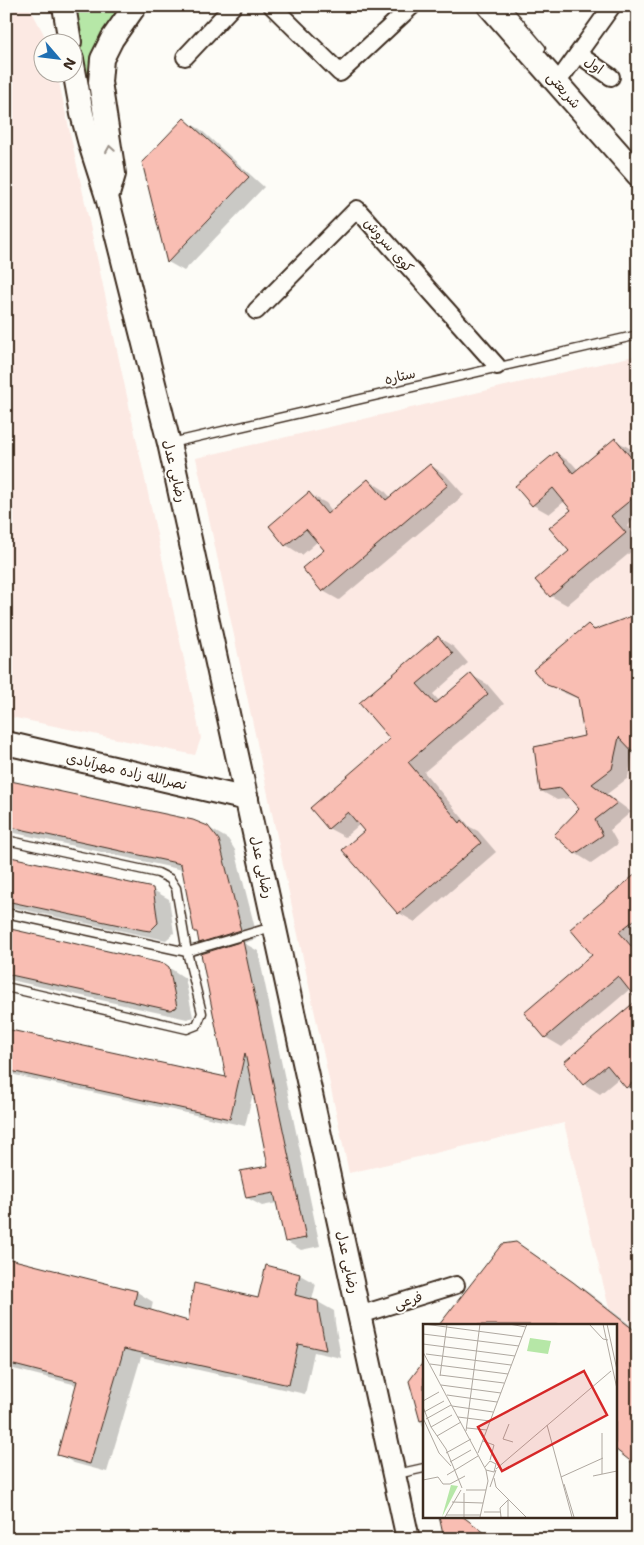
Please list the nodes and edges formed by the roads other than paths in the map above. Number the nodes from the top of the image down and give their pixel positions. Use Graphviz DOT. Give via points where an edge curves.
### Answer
graph roads {
  1 [pos="64,6"];
  2 [pos="135,6"];
  3 [pos="233,6"];
  4 [pos="272,6"];
  5 [pos="412,6"];
  6 [pos="490,6"];
  7 [pos="505,6"];
  8 [pos="612,6"];
  9 [pos="68,32"];
  10 [pos="544,52"];
  11 [pos="578,54"];
  12 [pos="185,57"];
  13 [pos="562,76"];
  14 [pos="610,77"];
  15 [pos="76,82"];
  16 [pos="638,175"];
  17 [pos="107,197"];
  18 [pos="256,311"];
  19 [pos="638,335"];
  20 [pos="497,366"];
  21 [pos="169,444"];
  22 [pos="6,743"];
  23 [pos="247,799"];
  24 [pos="6,840"];
  25 [pos="6,913"];
  26 [pos="275,926"];
  27 [pos="187,952"];
  28 [pos="6,987"];
  29 [pos="456,1285"];
  30 [pos="360,1315"];
  31 [pos="423,1468"];
  32 [pos="394,1475"];
  33 [pos="408,1539"];
  1 -- 9 [label="main road"];
  17 -- 2 [label="main road, one-way" via="114,174 100,82 102,59"];
  3 -- 12 [label="street"];
  4 -- 5 [label="street" via="340,73"];
  6 -- 13 [label="main road, شریعتی"];
  7 -- 10 [label="lane"];
  8 -- 11 [label="street"];
  11 -- 13 [label="street"];
  11 -- 14 [label="street, اول"];
  13 -- 16 [label="main road, شریعتی"];
  15 -- 17 [label="main road, رضایی عدل" via="90,144"];
  17 -- 21 [label="main road, رضایی عدل"];
  18 -- 20 [label="street, کوی سروش" via="357,209"];
  19 -- 20 [label="lane, ستاره"];
  20 -- 21 [label="lane, ستاره"];
  21 -- 23 [label="main road, رضایی عدل"];
  22 -- 23 [label="main road, نصرالله زاده مهرآبادی"];
  23 -- 26 [label="main road, رضایی عدل"];
  24 -- 27 [label="lane" via="158,873 170,879 176,888"];
  25 -- 27 [label="lane"];
  26 -- 27 [label="lane"];
  26 -- 30 [label="main road, رضایی عدل"];
  27 -- 28 [label="lane" via="202,1013 197,1025 187,1029"];
  29 -- 30 [label="street, فرعی"];
  30 -- 32 [label="main road, رضایی عدل"];
  31 -- 32 [label="lane"];
  32 -- 33 [label="main road, رضایی عدل"];
}
